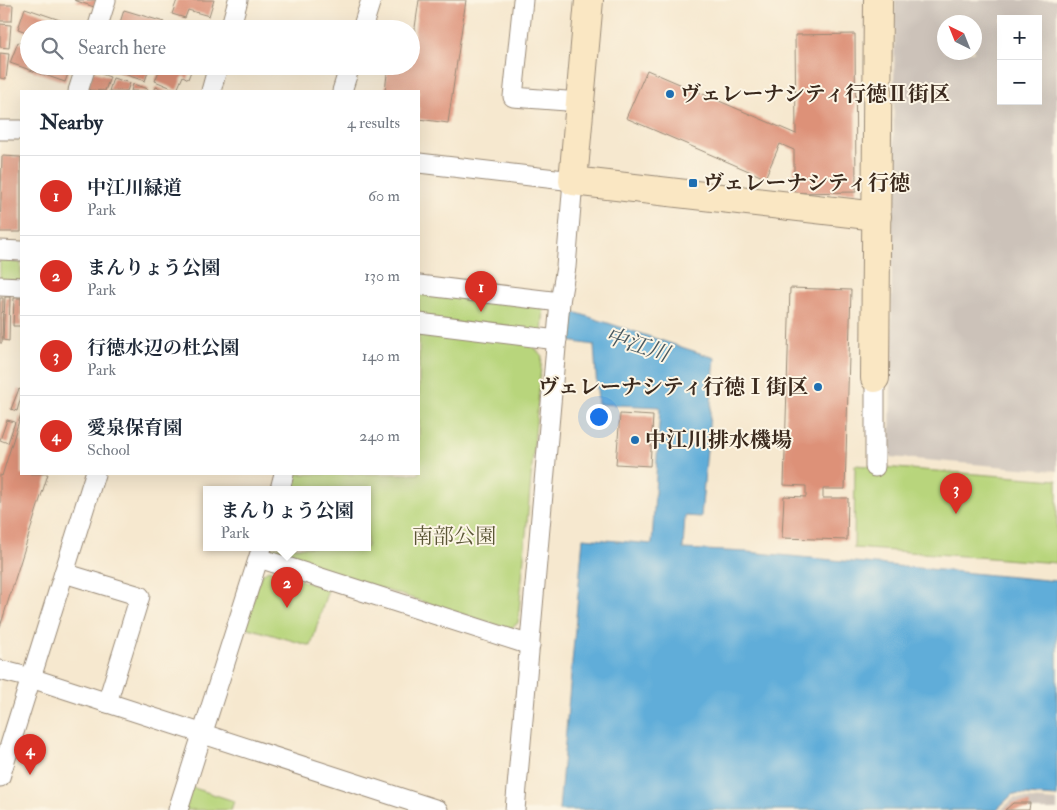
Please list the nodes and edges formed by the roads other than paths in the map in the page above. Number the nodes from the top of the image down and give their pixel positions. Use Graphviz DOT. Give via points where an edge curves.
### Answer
graph roads {
  1 [pos="106,0"];
  2 [pos="238,0"];
  3 [pos="370,0"];
  4 [pos="523,0"];
  5 [pos="589,0"];
  6 [pos="878,0"];
  7 [pos="100,20"];
  8 [pos="232,20"];
  9 [pos="364,20"];
  10 [pos="83,75"];
  11 [pos="215,75"];
  12 [pos="347,75"];
  13 [pos="78,90"];
  14 [pos="211,90"];
  15 [pos="342,90"];
  16 [pos="580,102"];
  17 [pos="0,130"];
  18 [pos="20,130"];
  19 [pos="420,162"];
  20 [pos="573,181"];
  21 [pos="877,216"];
  22 [pos="0,250"];
  23 [pos="20,251"];
  24 [pos="420,285"];
  25 [pos="0,286"];
  26 [pos="20,287"];
  27 [pos="560,302"];
  28 [pos="420,323"];
  29 [pos="557,340"];
  30 [pos="875,378"];
  31 [pos="875,467"];
  32 [pos="95,475"];
  33 [pos="260,552"];
  34 [pos="64,572"];
  35 [pos="530,645"];
  36 [pos="0,670"];
  37 [pos="31,678"];
  38 [pos="107,703"];
  39 [pos="202,734"];
  40 [pos="0,777"];
  41 [pos="178,810"];
  42 [pos="438,810"];
  43 [pos="515,810"];
  1 -- 7 [label="street"];
  2 -- 8 [label="street"];
  3 -- 9 [label="street"];
  4 -- 16 [label="street" via="513,97"];
  5 -- 16 [label="street"];
  6 -- 21 [label="street"];
  10 -- 13 [label="street"];
  11 -- 14 [label="street"];
  12 -- 15 [label="street"];
  16 -- 20 [label="street"];
  17 -- 18 [label="street"];
  19 -- 20 [label="street"];
  20 -- 21 [label="street"];
  20 -- 27 [label="street"];
  21 -- 30 [label="street"];
  22 -- 23 [label="street"];
  24 -- 27 [label="street"];
  25 -- 26 [label="street"];
  27 -- 29 [label="street"];
  28 -- 29 [label="street"];
  29 -- 35 [label="street"];
  30 -- 31 [label="street"];
  32 -- 34 [label="street"];
  33 -- 35 [label="street"];
  33 -- 39 [label="street"];
  34 -- 37 [label="street"];
  34 -- 38 [label="street" via="140,596"];
  35 -- 43 [label="street"];
  36 -- 37 [label="street"];
  37 -- 38 [label="street"];
  37 -- 40 [label="street"];
  38 -- 39 [label="street"];
  39 -- 41 [label="street"];
  39 -- 42 [label="street"];
}
